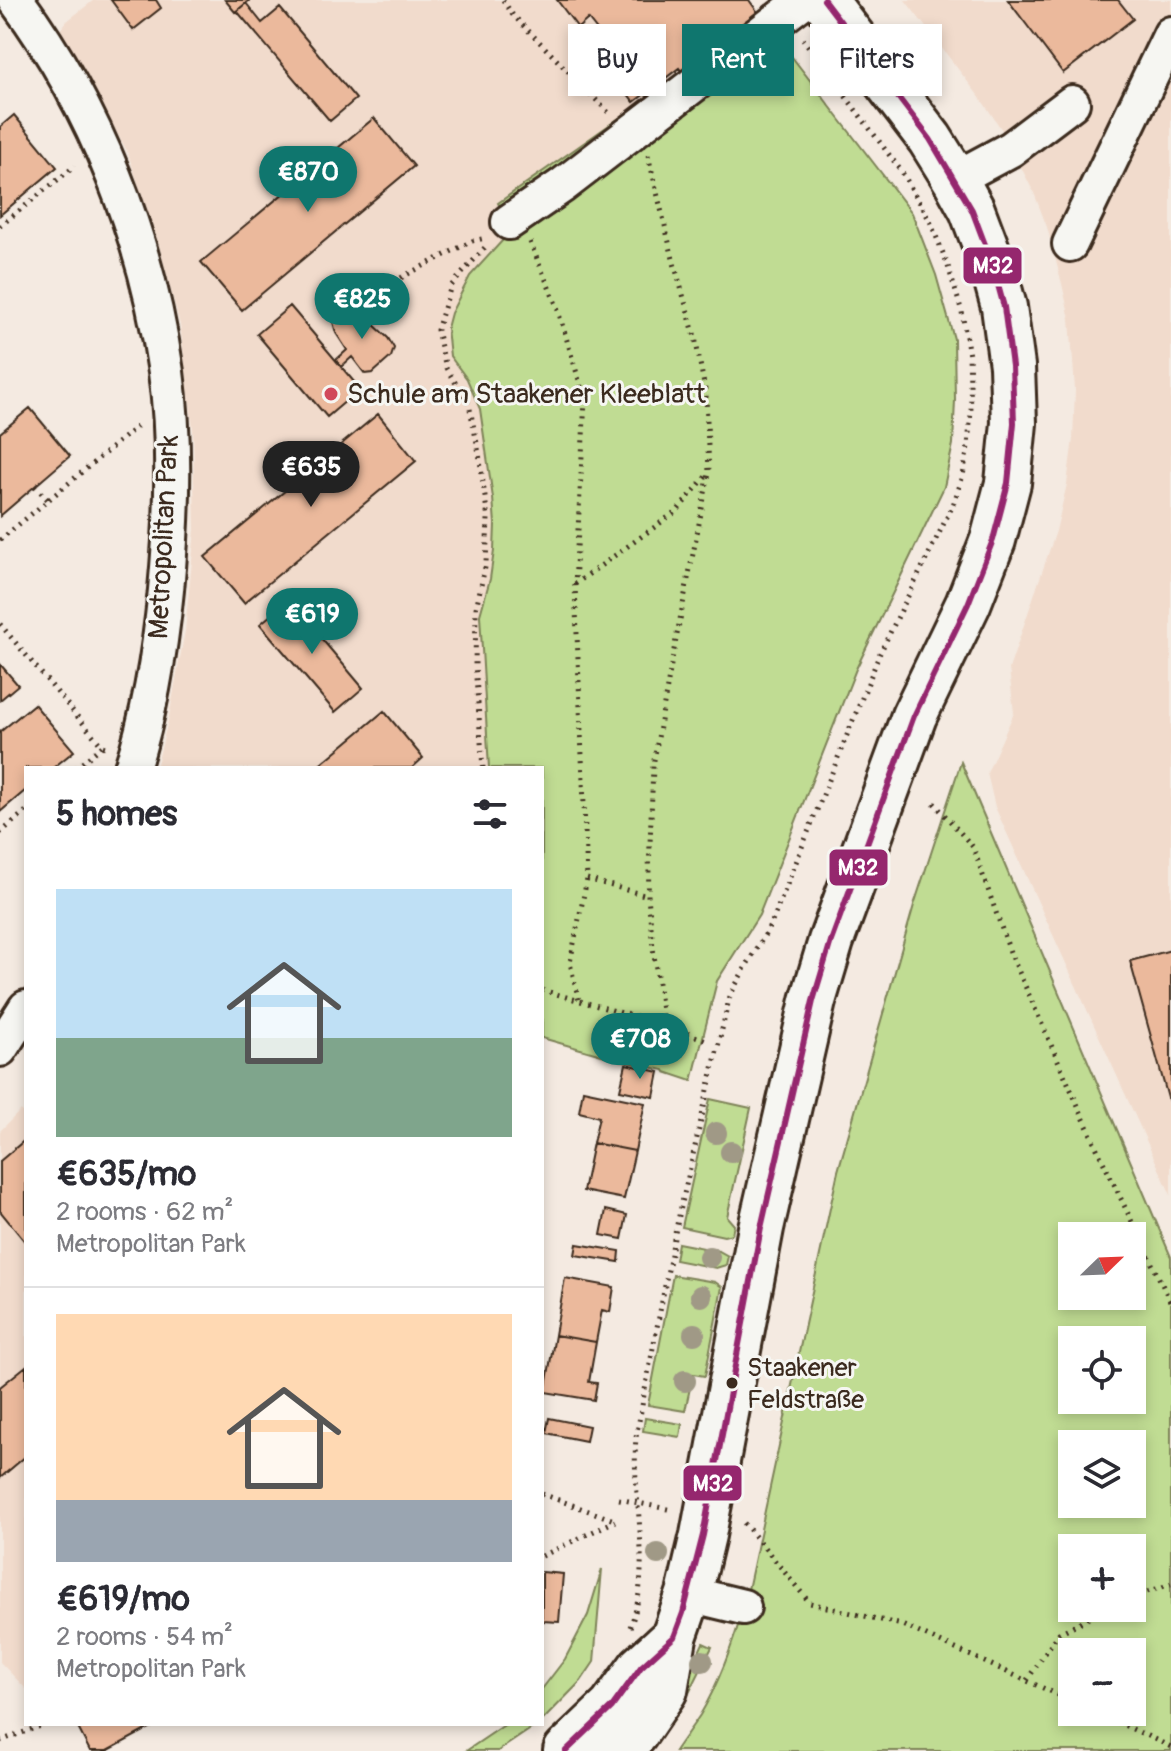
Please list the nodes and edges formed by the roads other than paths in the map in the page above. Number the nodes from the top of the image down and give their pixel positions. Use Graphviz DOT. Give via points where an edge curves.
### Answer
graph roads {
  1 [pos="16,0"];
  2 [pos="804,5"];
  3 [pos="1171,34"];
  4 [pos="1072,103"];
  5 [pos="955,179"];
  6 [pos="514,219"];
  7 [pos="1070,244"];
  8 [pos="134,762"];
  9 [pos="24,1011"];
  10 [pos="0,1049"];
  11 [pos="689,1594"];
  12 [pos="743,1607"];
  13 [pos="674,1637"];
  14 [pos="566,1751"];
  15 [pos="620,1751"];
  1 -- 8 [label="street, Metropolitan Park" via="59,65 101,145 130,221 155,311 169,400 172,495 161,644"];
  2 -- 5 [label="main road" via="930,139"];
  2 -- 6 [label="street"];
  3 -- 7 [label="street"];
  4 -- 5 [label="street" via="1011,149"];
  5 -- 11 [label="main road" via="972,210 1004,307 1014,423 1008,483 993,540 914,716 813,1001 761,1228"];
  9 -- 10 [label="street"];
  11 -- 12 [label="street"];
  11 -- 13 [label="main road"];
  13 -- 14 [label="main road"];
  13 -- 15 [label="main road" via="665,1690"];
}
